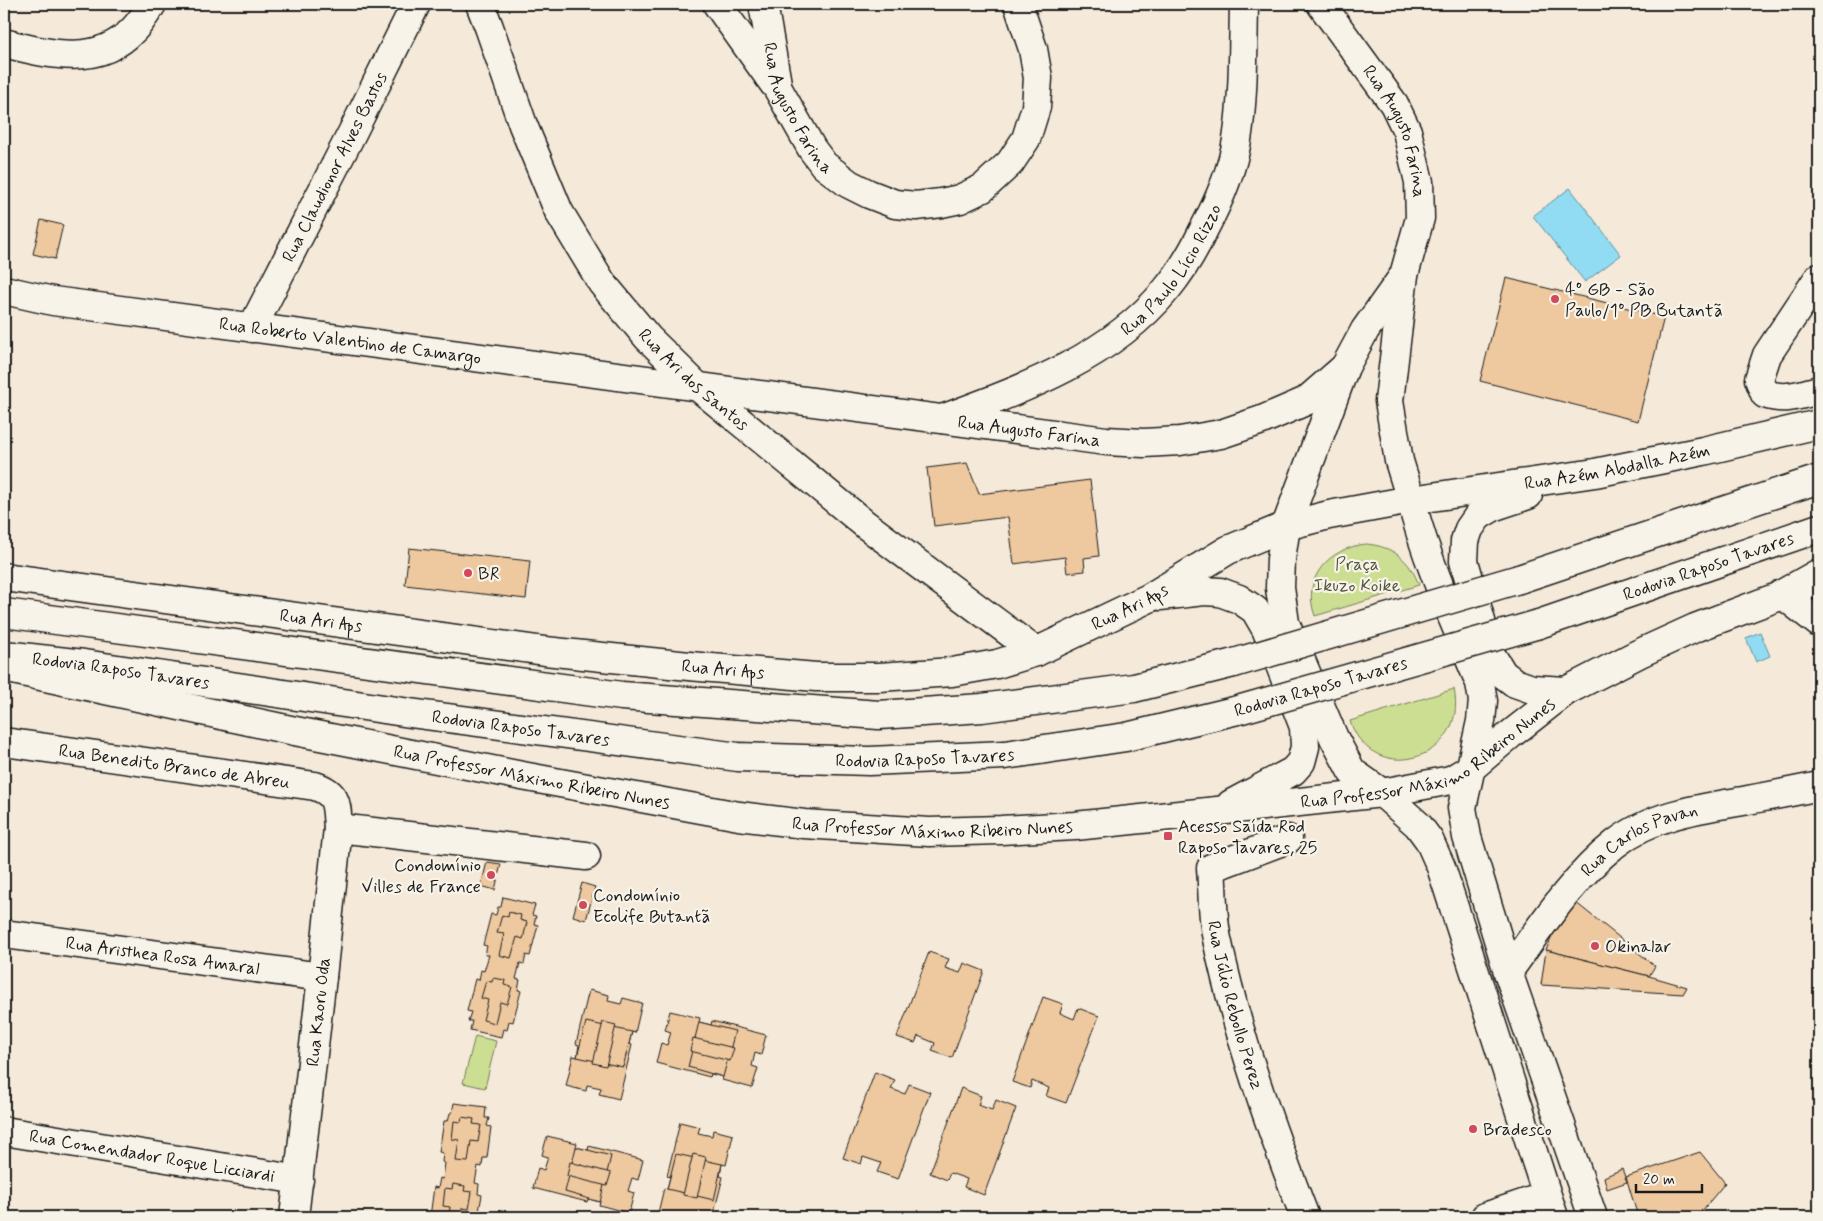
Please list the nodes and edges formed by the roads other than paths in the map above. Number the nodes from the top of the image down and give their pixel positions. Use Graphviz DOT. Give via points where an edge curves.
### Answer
graph roads {
  1 [pos="152,4"];
  2 [pos="416,4"];
  3 [pos="480,4"];
  4 [pos="717,4"];
  5 [pos="764,4"];
  6 [pos="1018,4"];
  7 [pos="1244,4"];
  8 [pos="1321,4"];
  9 [pos="4,43"];
  10 [pos="778,90"];
  11 [pos="1404,274"];
  12 [pos="1819,277"];
  13 [pos="4,290"];
  14 [pos="252,328"];
  15 [pos="1346,367"];
  16 [pos="697,386"];
  17 [pos="1819,390"];
  18 [pos="938,420"];
  19 [pos="1819,424"];
  20 [pos="1595,473"];
  21 [pos="1819,479"];
  22 [pos="1411,500"];
  23 [pos="1286,526"];
  24 [pos="1819,528"];
  25 [pos="1819,573"];
  26 [pos="4,577"];
  27 [pos="1819,582"];
  28 [pos="1782,594"];
  29 [pos="1149,598"];
  30 [pos="4,613"];
  31 [pos="1819,623"];
  32 [pos="1036,652"];
  33 [pos="4,655"];
  34 [pos="4,668"];
  35 [pos="1566,692"];
  36 [pos="4,742"];
  37 [pos="1471,768"];
  38 [pos="1819,786"];
  39 [pos="1382,793"];
  40 [pos="1217,812"];
  41 [pos="337,817"];
  42 [pos="1288,839"];
  43 [pos="586,856"];
  44 [pos="4,934"];
  45 [pos="1508,972"];
  46 [pos="322,977"];
  47 [pos="4,1131"];
  48 [pos="299,1180"];
  49 [pos="1550,1206"];
  50 [pos="294,1217"];
  51 [pos="1305,1217"];
  52 [pos="1485,1217"];
  53 [pos="1593,1217"];
  1 -- 9 [label="main road" via="134,30 115,44 92,53 72,56 50,54"];
  2 -- 14 [label="main road, Rua Claudionor Alves Bastos"];
  3 -- 16 [label="main road, Rua Ari dos Santos" via="523,125 559,212 580,250 602,284 648,338"];
  4 -- 10 [label="main road"];
  5 -- 10 [label="main road, Rua Augusto Farina"];
  6 -- 10 [label="main road, Rua Augusto Farina" via="1033,49 1038,78 1036,106 1026,139 1010,163 982,188 960,199 916,206 895,204 848,184 824,165 812,149"];
  7 -- 18 [label="main road, Rua Paulo Lício Rizzo" via="1242,102 1237,142 1211,216 1166,290 1131,325 1092,354 1006,396"];
  8 -- 11 [label="main road, Rua Augusto Farina" via="1394,104 1406,131 1419,182 1420,218"];
  11 -- 15 [label="main road, Rua Augusto Farina" via="1365,330"];
  11 -- 22 [label="main road, Rua Augusto Farina" via="1389,401 1399,461"];
  12 -- 17 [label="main road" via="1767,355 1759,379 1764,394 1776,398"];
  13 -- 14 [label="main road, Rua Roberto Valentino de Camargo" via="53,301"];
  14 -- 16 [label="main road, Rua Roberto Valentino de Camargo"];
  15 -- 18 [label="main road, Rua Augusto Farina" via="1306,401 1221,434 1180,441 1106,441"];
  15 -- 23 [label="main road, Rua Augusto Farina"];
  16 -- 18 [label="main road, Rua Augusto Farina"];
  16 -- 32 [label="main road, Rua Ari dos Santos" via="866,525"];
  19 -- 20 [label="main road, Rua Azém Abdalla Azém"];
  20 -- 22 [label="main road, Rua Azém Abdalla Azém"];
  20 -- 35 [label="main road" via="1494,506 1478,516 1465,541 1464,561 1490,653 1502,674 1532,689"];
  21 -- 30 [label="main road, bridge" via="1519,580 1234,663 1134,688 982,708 879,715 622,696"];
  22 -- 23 [label="main road, Rua Ari Aps"];
  22 -- 37 [label="main road, Rua Augusto Farina" via="1435,574 1480,683 1481,721"];
  23 -- 29 [label="main road, Rua Ari Aps" via="1228,550"];
  23 -- 39 [label="main road, Rua Augusto Farina" via="1280,559 1285,623 1343,757 1352,772"];
  24 -- 33 [label="main road, Rodovia Raposo Tavares, bridge" via="1539,624 1238,710 1126,737 1005,755 869,761 738,757"];
  25 -- 28 [label="main road"];
  26 -- 32 [label="main road, Rua Ari Aps" via="545,651 816,677 952,672"];
  27 -- 28 [label="main road, Rua Professor Máximo Ribeiro Nunes"];
  28 -- 31 [label="main road"];
  28 -- 35 [label="main road, Rua Professor Máximo Ribeiro Nunes" via="1695,628"];
  29 -- 32 [label="main road, Rua Ari Aps"];
  29 -- 40 [label="main road" via="1220,592 1255,610 1266,629 1304,727 1306,747 1301,762 1293,771"];
  34 -- 40 [label="main road, Rua Professor Máximo Ribeiro Nunes" via="522,776 739,816 804,824 929,832 1001,830"];
  35 -- 37 [label="main road, Rua Professor Máximo Ribeiro Nunes"];
  36 -- 41 [label="main road, Rua Benedito Branco de Abreu" via="315,786 333,795"];
  37 -- 39 [label="main road, Rua Professor Máximo Ribeiro Nunes" via="1451,780"];
  37 -- 45 [label="main road, Rua Augusto Farina" via="1462,808 1467,837"];
  38 -- 45 [label="main road, Rua Carlos Pavan" via="1678,812 1642,827 1598,858"];
  39 -- 40 [label="main road, Rua Professor Máximo Ribeiro Nunes"];
  39 -- 49 [label="main road, Rua Augusto Farina" via="1418,825 1429,840 1440,867"];
  41 -- 43 [label="main road"];
  41 -- 46 [label="main road, Rua Kaoru Oda"];
  42 -- 51 [label="main road, Rua Júlio Rebollo Perez" via="1212,868 1216,938 1276,1142"];
  44 -- 46 [label="main road, Rua Aristhea Rosa Amaral"];
  45 -- 53 [label="main road, Rua Augusto Farina"];
  46 -- 48 [label="main road, Rua Kaoru Oda"];
  47 -- 48 [label="main road, Rua Comendador Roque Licciardi"];
  48 -- 50 [label="main road, Rua Kaoru Oda"];
  49 -- 52 [label="main road"];
}
